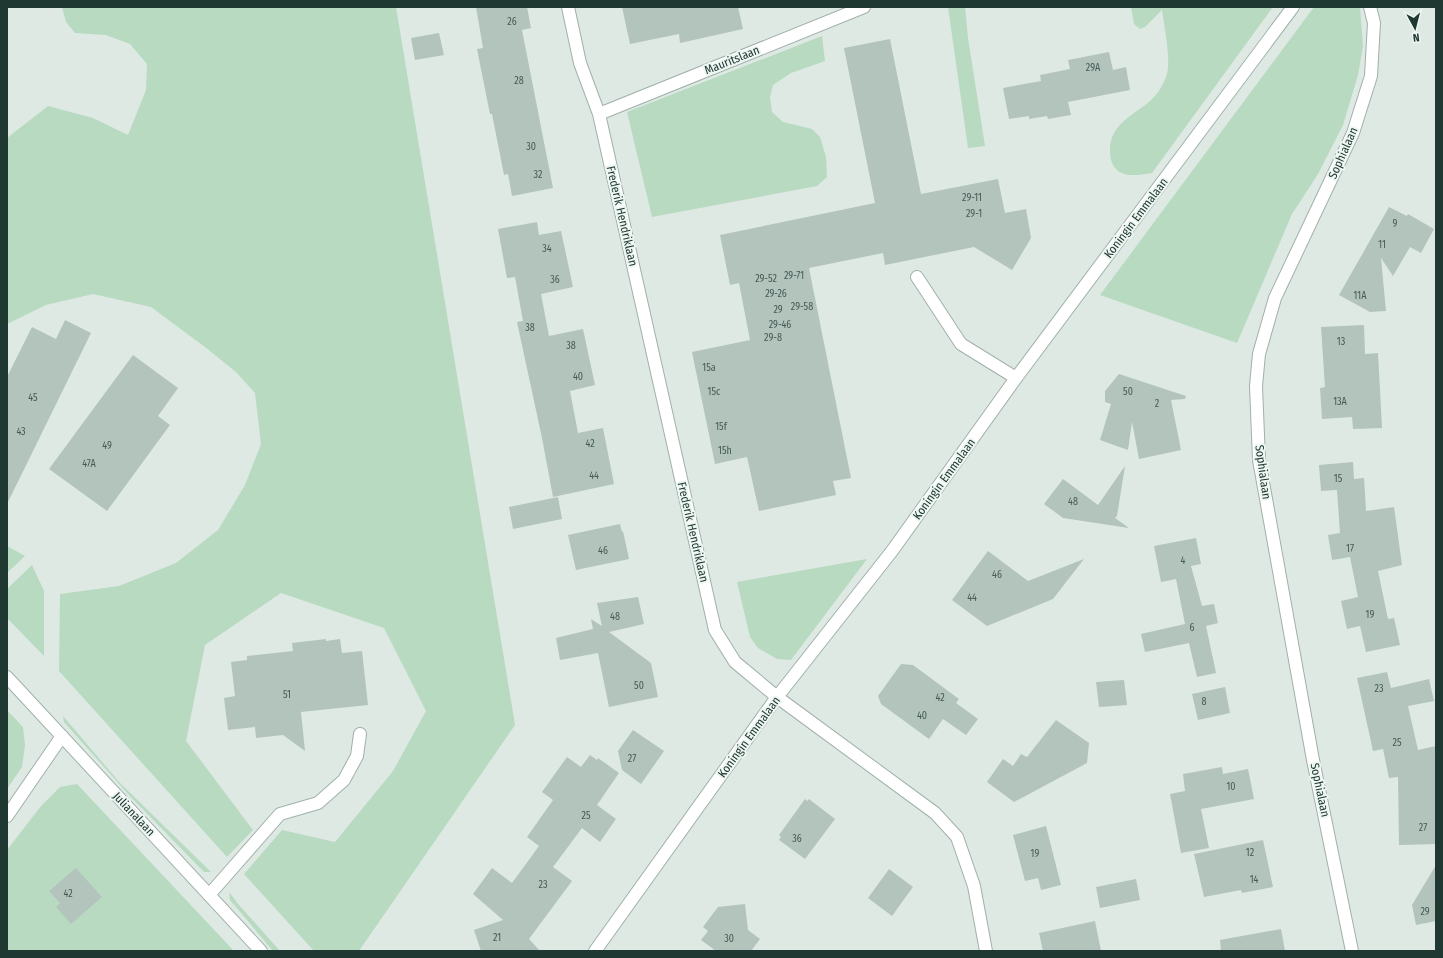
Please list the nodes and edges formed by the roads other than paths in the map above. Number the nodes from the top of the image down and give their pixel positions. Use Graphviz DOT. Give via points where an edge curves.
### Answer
graph roads {
  1 [pos="568,7"];
  2 [pos="864,7"];
  3 [pos="1293,7"];
  4 [pos="1370,7"];
  5 [pos="599,114"];
  6 [pos="917,277"];
  7 [pos="1016,378"];
  8 [pos="7,677"];
  9 [pos="777,697"];
  10 [pos="360,734"];
  11 [pos="62,736"];
  12 [pos="7,816"];
  13 [pos="209,895"];
  14 [pos="261,951"];
  15 [pos="595,951"];
  16 [pos="986,951"];
  17 [pos="1352,951"];
  1 -- 5 [label="street, Frederik Hendriklaan" via="580,63"];
  2 -- 5 [label="street, Mauritslaan"];
  3 -- 7 [label="street, Koningin Emmalaan"];
  4 -- 17 [label="street, Sophialaan" via="1374,23 1371,76 1353,134 1275,298 1259,354 1256,386 1259,460 1313,760"];
  5 -- 9 [label="street, Frederik Hendriklaan" via="715,630 735,662"];
  6 -- 7 [label="street" via="961,344"];
  7 -- 9 [label="street, Koningin Emmalaan" via="892,551"];
  8 -- 11 [label="street, Julianalaan"];
  9 -- 15 [label="street, Koningin Emmalaan"];
  9 -- 16 [label="street, Frederik Hendriklaan" via="935,812 957,837 974,886"];
  10 -- 13 [label="street" via="357,756 344,780 318,803 280,814"];
  11 -- 12 [label="street"];
  11 -- 13 [label="street, Julianalaan"];
  13 -- 14 [label="street, Julianalaan"];
}
